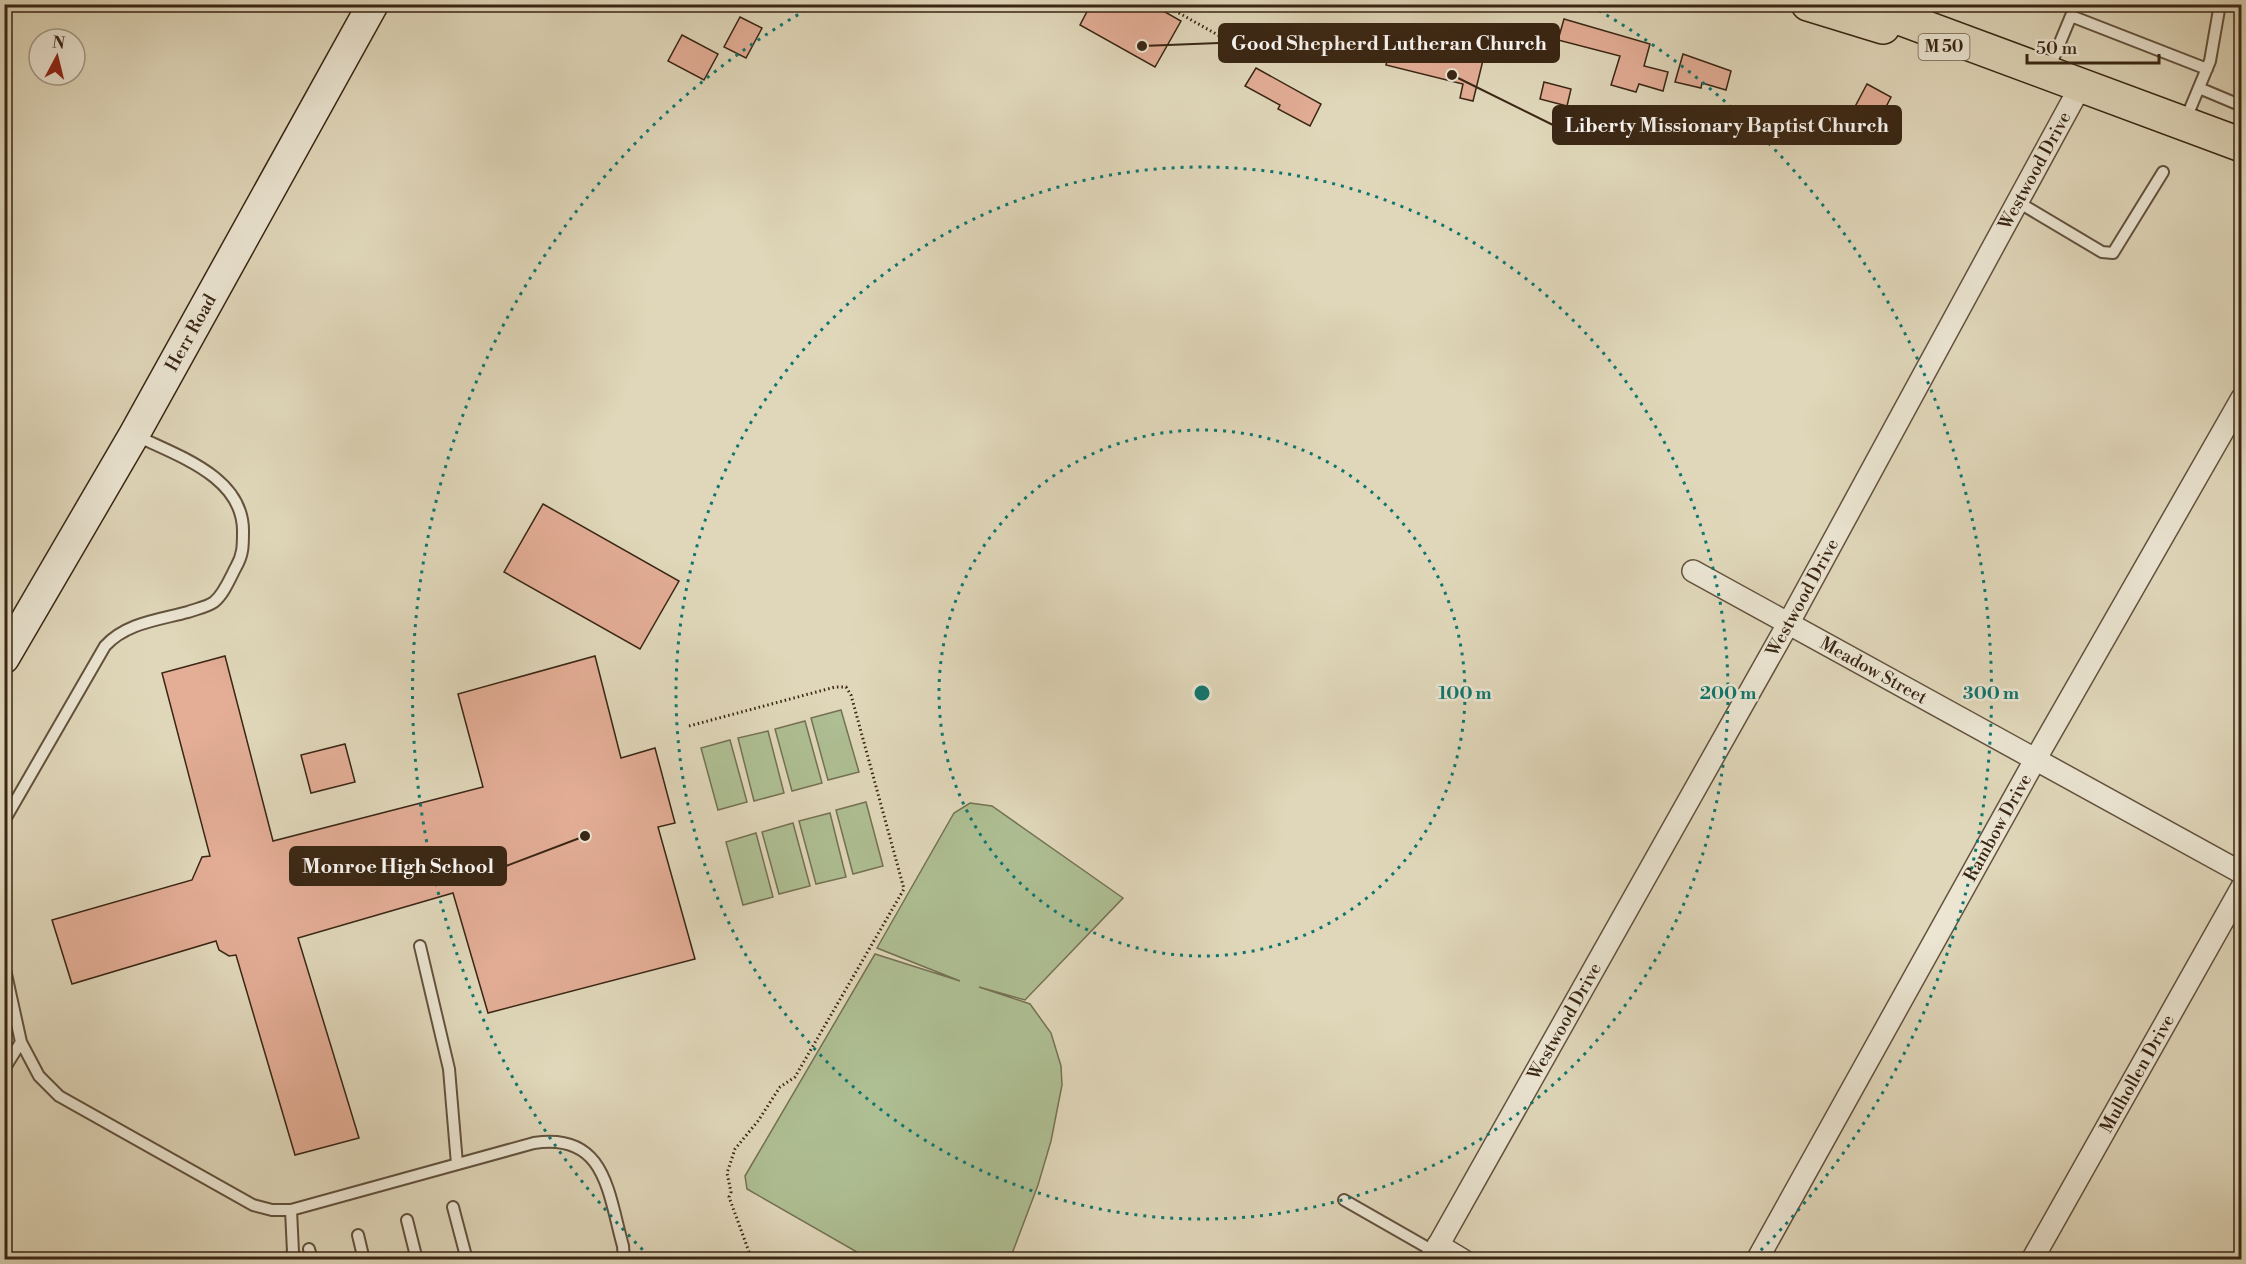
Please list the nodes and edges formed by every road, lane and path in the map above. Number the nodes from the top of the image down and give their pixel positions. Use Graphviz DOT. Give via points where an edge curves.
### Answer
graph roads {
  1 [pos="373,4"];
  2 [pos="1163,4"];
  3 [pos="1808,4"];
  4 [pos="1862,4"];
  5 [pos="2220,4"];
  6 [pos="1232,43"];
  7 [pos="2207,69"];
  8 [pos="2046,75"];
  9 [pos="2080,87"];
  10 [pos="2199,88"];
  11 [pos="2241,106"];
  12 [pos="2184,124"];
  13 [pos="2241,145"];
  14 [pos="2163,172"];
  15 [pos="2018,202"];
  16 [pos="2241,398"];
  17 [pos="134,435"];
  18 [pos="1693,571"];
  19 [pos="1788,624"];
  20 [pos="4,658"];
  21 [pos="689,726"];
  22 [pos="2036,760"];
  23 [pos="4,821"];
  24 [pos="2241,873"];
  25 [pos="2241,887"];
  26 [pos="420,946"];
  27 [pos="4,965"];
  28 [pos="21,1042"];
  29 [pos="4,1069"];
  30 [pos="457,1164"];
  31 [pos="1344,1200"];
  32 [pos="453,1207"];
  33 [pos="291,1210"];
  34 [pos="407,1220"];
  35 [pos="358,1235"];
  36 [pos="1434,1252"];
  37 [pos="289,1260"];
  38 [pos="364,1260"];
  39 [pos="417,1260"];
  40 [pos="467,1260"];
  41 [pos="624,1260"];
  42 [pos="752,1260"];
  43 [pos="1463,1260"];
  44 [pos="1757,1260"];
  45 [pos="2032,1260"];
  1 -- 17 [label="street, Herr Road"];
  2 -- 6 [label="path"];
  3 -- 9 [label="main road, M 50"];
  4 -- 8 [label="main road, M 50"];
  5 -- 7 [label="lane"];
  7 -- 8 [label="lane" via="2071,16"];
  7 -- 10 [label="lane"];
  8 -- 9 [label="main road, M 50"];
  9 -- 12 [label="main road, M 50"];
  9 -- 15 [label="street, Westwood Drive"];
  10 -- 11 [label="lane"];
  10 -- 12 [label="lane"];
  12 -- 13 [label="main road, M 50"];
  14 -- 15 [label="lane" via="2114,253 2102,252"];
  15 -- 19 [label="street, Westwood Drive"];
  16 -- 22 [label="street, Rambow Drive"];
  17 -- 20 [label="street, Herr Road"];
  17 -- 23 [label="lane" via="215,477 229,489 243,526 243,555 213,602 126,628 105,646"];
  18 -- 19 [label="street, Meadow Street"];
  19 -- 22 [label="street, Meadow Street"];
  19 -- 36 [label="street, Westwood Drive"];
  21 -- 42 [label="path" via="846,687 852,695 904,889 795,1077 780,1087 735,1149 727,1173 729,1197"];
  22 -- 24 [label="street, Meadow Street"];
  22 -- 44 [label="street, Rambow Drive"];
  25 -- 45 [label="street, Mulhollen Drive"];
  26 -- 30 [label="lane" via="449,1069"];
  27 -- 28 [label="lane"];
  28 -- 29 [label="lane"];
  28 -- 33 [label="lane" via="39,1076 59,1096 253,1205"];
  30 -- 33 [label="lane"];
  30 -- 41 [label="lane" via="548,1140 580,1147 600,1166"];
  31 -- 36 [label="lane"];
  32 -- 40 [label="lane"];
  33 -- 37 [label="lane" via="293,1252"];
  34 -- 39 [label="lane"];
  35 -- 38 [label="lane"];
  36 -- 43 [label="street"];
}
